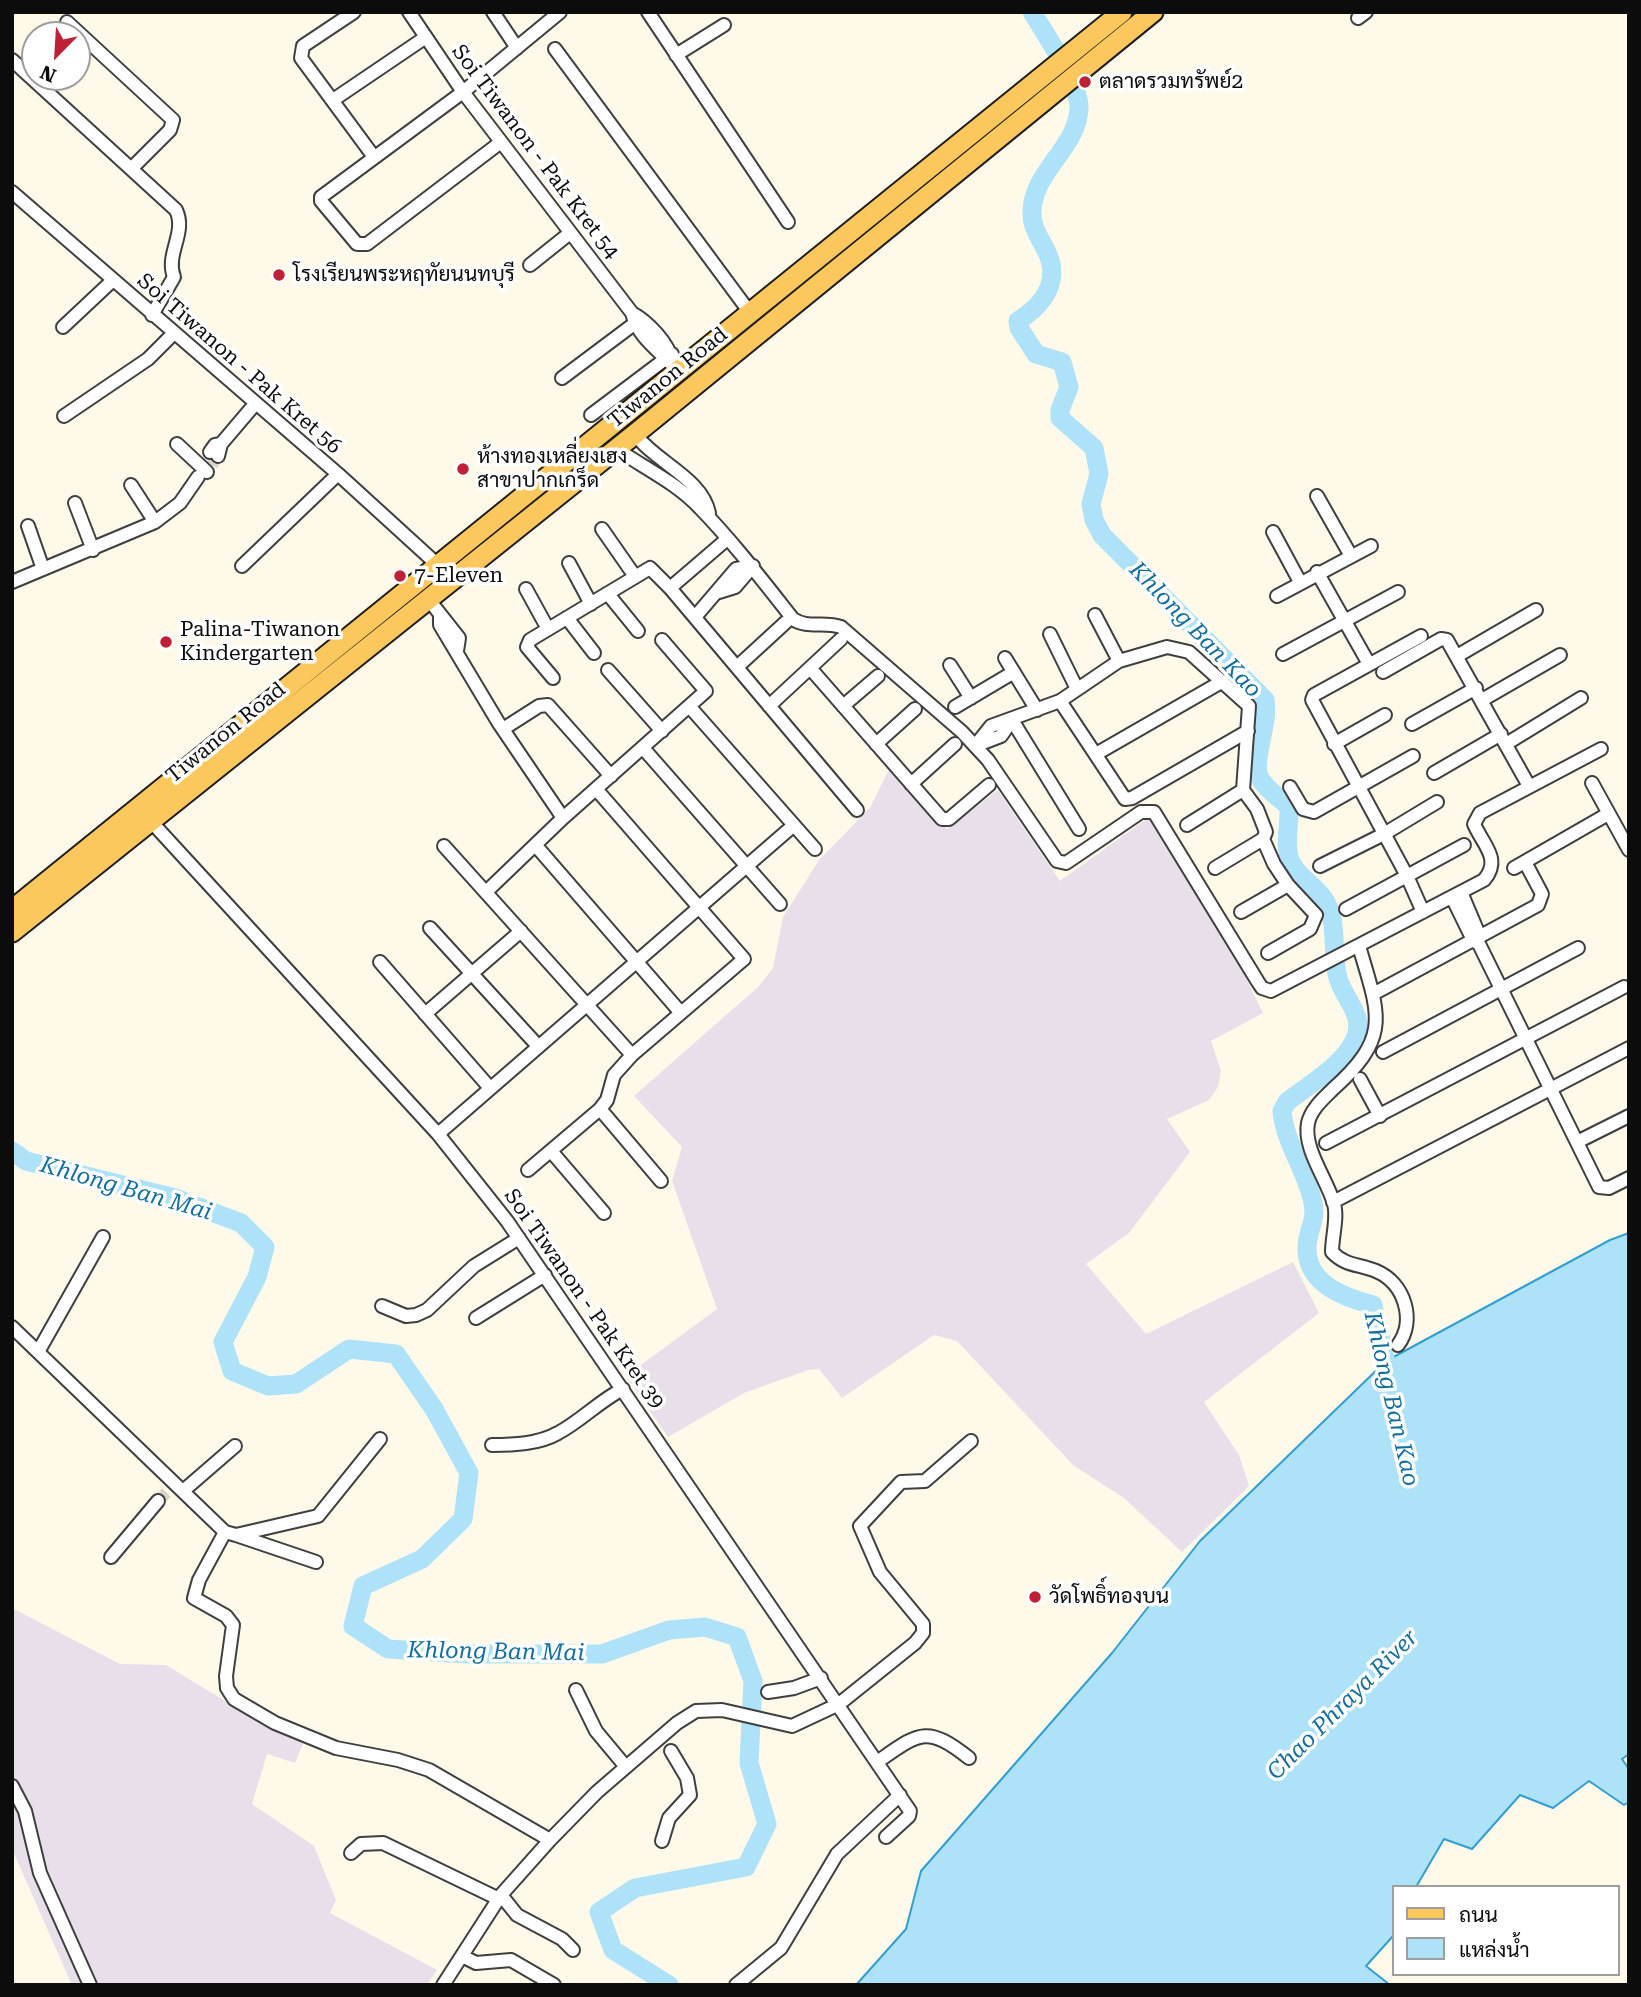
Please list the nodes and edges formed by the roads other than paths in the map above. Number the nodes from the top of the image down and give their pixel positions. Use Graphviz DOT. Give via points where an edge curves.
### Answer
graph roads {
  1 [pos="354,12"];
  2 [pos="409,12"];
  3 [pos="493,12"];
  4 [pos="560,12"];
  5 [pos="648,12"];
  6 [pos="1122,12"];
  7 [pos="1153,12"];
  8 [pos="724,25"];
  9 [pos="426,37"];
  10 [pos="91,44"];
  11 [pos="517,48"];
  12 [pos="555,49"];
  13 [pos="676,55"];
  14 [pos="12,60"];
  15 [pos="1077,61"];
  16 [pos="463,92"];
  17 [pos="333,100"];
  18 [pos="500,142"];
  19 [pos="374,157"];
  20 [pos="131,169"];
  21 [pos="12,192"];
  22 [pos="788,222"];
  23 [pos="570,233"];
  24 [pos="530,265"];
  25 [pos="113,281"];
  26 [pos="801,287"];
  27 [pos="751,314"];
  28 [pos="152,315"];
  29 [pos="633,318"];
  30 [pos="63,327"];
  31 [pos="174,333"];
  32 [pos="672,362"];
  33 [pos="562,378"];
  34 [pos="256,404"];
  35 [pos="591,415"];
  36 [pos="64,416"];
  37 [pos="635,434"];
  38 [pos="177,444"];
  39 [pos="617,449"];
  40 [pos="209,462"];
  41 [pos="338,474"];
  42 [pos="131,485"];
  43 [pos="1317,496"];
  44 [pos="75,503"];
  45 [pos="710,520"];
  46 [pos="155,522"];
  47 [pos="28,526"];
  48 [pos="602,529"];
  49 [pos="1273,532"];
  50 [pos="726,540"];
  51 [pos="1371,546"];
  52 [pos="93,550"];
  53 [pos="1351,556"];
  54 [pos="569,563"];
  55 [pos="242,566"];
  56 [pos="753,566"];
  57 [pos="440,567"];
  58 [pos="43,569"];
  59 [pos="1317,572"];
  60 [pos="634,575"];
  61 [pos="12,582"];
  62 [pos="1300,582"];
  63 [pos="670,588"];
  64 [pos="526,589"];
  65 [pos="1398,592"];
  66 [pos="608,594"];
  67 [pos="1276,596"];
  68 [pos="591,604"];
  69 [pos="435,608"];
  70 [pos="1536,610"];
  71 [pos="1095,615"];
  72 [pos="695,617"];
  73 [pos="567,618"];
  74 [pos="1345,620"];
  75 [pos="786,622"];
  76 [pos="548,629"];
  77 [pos="638,631"];
  78 [pos="1050,634"];
  79 [pos="1421,636"];
  80 [pos="841,639"];
  81 [pos="662,640"];
  82 [pos="594,653"];
  83 [pos="1283,654"];
  84 [pos="1560,655"];
  85 [pos="1457,656"];
  86 [pos="1005,658"];
  87 [pos="1119,661"];
  88 [pos="1369,664"];
  89 [pos="950,665"];
  90 [pos="737,667"];
  91 [pos="810,668"];
  92 [pos="608,670"];
  93 [pos="1014,672"];
  94 [pos="1383,672"];
  95 [pos="878,676"];
  96 [pos="553,678"];
  97 [pos="1223,681"];
  98 [pos="1476,688"];
  99 [pos="1077,689"];
  100 [pos="971,698"];
  101 [pos="1581,698"];
  102 [pos="1482,700"];
  103 [pos="1060,701"];
  104 [pos="689,706"];
  105 [pos="769,706"];
  106 [pos="843,706"];
  107 [pos="955,707"];
  108 [pos="915,709"];
  109 [pos="1037,710"];
  110 [pos="1385,715"];
  111 [pos="1012,720"];
  112 [pos="1412,724"];
  113 [pos="503,729"];
  114 [pos="662,731"];
  115 [pos="1248,731"];
  116 [pos="1504,739"];
  117 [pos="876,744"];
  118 [pos="955,744"];
  119 [pos="1334,744"];
  120 [pos="975,746"];
  121 [pos="643,748"];
  122 [pos="1601,748"];
  123 [pos="1096,754"];
  124 [pos="1413,756"];
  125 [pos="1434,773"];
  126 [pos="611,776"];
  127 [pos="1592,783"];
  128 [pos="911,784"];
  129 [pos="989,785"];
  130 [pos="1529,786"];
  131 [pos="1290,787"];
  132 [pos="1358,788"];
  133 [pos="596,789"];
  134 [pos="1243,790"];
  135 [pos="1437,802"];
  136 [pos="857,810"];
  137 [pos="1608,814"];
  138 [pos="145,815"];
  139 [pos="563,818"];
  140 [pos="794,825"];
  141 [pos="1187,825"];
  142 [pos="1079,829"];
  143 [pos="1384,834"];
  144 [pos="1263,839"];
  145 [pos="1464,845"];
  146 [pos="444,846"];
  147 [pos="537,847"];
  148 [pos="815,849"];
  149 [pos="1629,850"];
  150 [pos="747,866"];
  151 [pos="1321,866"];
  152 [pos="1215,868"];
  153 [pos="1407,876"];
  154 [pos="1288,885"];
  155 [pos="486,892"];
  156 [pos="1456,895"];
  157 [pos="780,904"];
  158 [pos="701,908"];
  159 [pos="1346,909"];
  160 [pos="12,910"];
  161 [pos="1241,912"];
  162 [pos="1423,912"];
  163 [pos="429,928"];
  164 [pos="521,931"];
  165 [pos="12,932"];
  166 [pos="1477,940"];
  167 [pos="1356,947"];
  168 [pos="1578,948"];
  169 [pos="1268,953"];
  170 [pos="380,962"];
  171 [pos="637,963"];
  172 [pos="472,974"];
  173 [pos="1624,987"];
  174 [pos="1500,989"];
  175 [pos="1373,994"];
  176 [pos="586,1003"];
  177 [pos="681,1013"];
  178 [pos="425,1014"];
  179 [pos="1525,1040"];
  180 [pos="538,1046"];
  181 [pos="1629,1048"];
  182 [pos="1383,1052"];
  183 [pos="632,1055"];
  184 [pos="1360,1079"];
  185 [pos="490,1088"];
  186 [pos="1551,1090"];
  187 [pos="600,1109"];
  188 [pos="1380,1116"];
  189 [pos="1629,1116"];
  190 [pos="438,1134"];
  191 [pos="1577,1142"];
  192 [pos="1326,1143"];
  193 [pos="551,1151"];
  194 [pos="528,1170"];
  195 [pos="1629,1178"];
  196 [pos="661,1181"];
  197 [pos="1333,1202"];
  198 [pos="604,1213"];
  199 [pos="103,1237"];
  200 [pos="519,1238"];
  201 [pos="545,1275"];
  202 [pos="382,1306"];
  203 [pos="475,1318"];
  204 [pos="12,1327"];
  205 [pos="1398,1345"];
  206 [pos="38,1352"];
  207 [pos="623,1389"];
  208 [pos="380,1439"];
  209 [pos="971,1441"];
  210 [pos="492,1444"];
  211 [pos="235,1446"];
  212 [pos="177,1487"];
  213 [pos="158,1501"];
  214 [pos="230,1534"];
  215 [pos="111,1558"];
  216 [pos="316,1562"];
  217 [pos="821,1678"];
  218 [pos="768,1692"];
  219 [pos="578,1695"];
  220 [pos="839,1704"];
  221 [pos="665,1745"];
  222 [pos="969,1758"];
  223 [pos="877,1762"];
  224 [pos="626,1767"];
  225 [pos="12,1786"];
  226 [pos="900,1796"];
  227 [pos="886,1837"];
  228 [pos="550,1840"];
  229 [pos="662,1841"];
  230 [pos="351,1853"];
  231 [pos="500,1897"];
  232 [pos="573,1950"];
  233 [pos="462,1956"];
  234 [pos="451,1982"];
  235 [pos="90,1985"];
  236 [pos="554,1985"];
  237 [pos="736,1985"];
  1 -- 17 [label="street" via="300,50 301,58"];
  2 -- 9 [label="street, Soi Tiwanon - Pak Kret 54"];
  3 -- 11 [label="street"];
  4 -- 11 [label="street"];
  5 -- 13 [label="street"];
  6 -- 15 [label="main road, Tiwanon Road"];
  7 -- 15 [label="main road, Tiwanon Road"];
  8 -- 13 [label="street"];
  9 -- 16 [label="street, Soi Tiwanon - Pak Kret 54"];
  9 -- 17 [label="street"];
  10 -- 20 [label="street" via="173,120 170,130"];
  11 -- 16 [label="street"];
  12 -- 27 [label="street"];
  13 -- 22 [label="street"];
  14 -- 20 [label="street"];
  15 -- 26 [label="main road, Tiwanon Road"];
  16 -- 18 [label="street, Soi Tiwanon - Pak Kret 54"];
  16 -- 19 [label="street"];
  17 -- 19 [label="street"];
  18 -- 19 [label="street" via="361,245 320,199"];
  18 -- 23 [label="street, Soi Tiwanon - Pak Kret 54"];
  20 -- 28 [label="street" via="180,219 170,267 174,277"];
  21 -- 25 [label="street, Soi Tiwanon - Pak Kret 56"];
  23 -- 24 [label="street"];
  23 -- 29 [label="street, Soi Tiwanon - Pak Kret 54"];
  25 -- 28 [label="street, Soi Tiwanon - Pak Kret 56"];
  25 -- 30 [label="street"];
  26 -- 27 [label="main road, Tiwanon Road"];
  26 -- 37 [label="main road, Tiwanon Road"];
  27 -- 32 [label="main road, Tiwanon Road"];
  28 -- 31 [label="street, Soi Tiwanon - Pak Kret 56"];
  29 -- 32 [label="street, Soi Tiwanon - Pak Kret 54"];
  29 -- 33 [label="street"];
  31 -- 34 [label="street, Soi Tiwanon - Pak Kret 56"];
  31 -- 36 [label="street" via="148,359"];
  32 -- 35 [label="street"];
  32 -- 57 [label="main road, Tiwanon Road"];
  34 -- 40 [label="street"];
  34 -- 41 [label="street, Soi Tiwanon - Pak Kret 56"];
  37 -- 39 [label="main road, Tiwanon Road"];
  37 -- 45 [label="street" via="707,502"];
  38 -- 40 [label="street"];
  39 -- 45 [label="street" via="684,493"];
  39 -- 69 [label="main road, Tiwanon Road"];
  40 -- 46 [label="street" via="180,503"];
  41 -- 55 [label="street"];
  41 -- 57 [label="street, Soi Tiwanon - Pak Kret 56"];
  42 -- 46 [label="street"];
  43 -- 53 [label="street"];
  44 -- 52 [label="street"];
  45 -- 50 [label="street"];
  46 -- 52 [label="street"];
  47 -- 58 [label="street"];
  48 -- 60 [label="street"];
  49 -- 62 [label="street"];
  50 -- 56 [label="street"];
  50 -- 63 [label="street"];
  51 -- 53 [label="street"];
  52 -- 58 [label="street"];
  53 -- 59 [label="street"];
  54 -- 68 [label="street"];
  56 -- 72 [label="street" via="736,569"];
  56 -- 120 [label="street" via="793,619 800,624 841,626"];
  57 -- 138 [label="main road, Tiwanon Road"];
  58 -- 61 [label="street"];
  59 -- 62 [label="street"];
  59 -- 74 [label="street"];
  60 -- 63 [label="street" via="650,568"];
  60 -- 66 [label="street"];
  62 -- 67 [label="street"];
  63 -- 72 [label="street"];
  64 -- 76 [label="street"];
  65 -- 74 [label="street"];
  66 -- 68 [label="street"];
  66 -- 77 [label="street"];
  68 -- 73 [label="street"];
  69 -- 113 [label="street" via="439,625"];
  69 -- 138 [label="main road, Tiwanon Road"];
  70 -- 85 [label="street"];
  71 -- 87 [label="street"];
  72 -- 90 [label="street"];
  73 -- 76 [label="street"];
  73 -- 82 [label="street"];
  74 -- 83 [label="street"];
  74 -- 88 [label="street"];
  75 -- 90 [label="street"];
  76 -- 96 [label="street" via="527,647"];
  78 -- 99 [label="street"];
  79 -- 88 [label="street"];
  80 -- 91 [label="street"];
  81 -- 104 [label="street" via="706,688"];
  84 -- 102 [label="street"];
  85 -- 94 [label="street" via="1447,640 1441,639"];
  85 -- 98 [label="street"];
  86 -- 93 [label="street"];
  87 -- 97 [label="street" via="1180,647"];
  87 -- 99 [label="street"];
  88 -- 119 [label="street" via="1311,700"];
  89 -- 100 [label="street"];
  90 -- 105 [label="street"];
  91 -- 105 [label="street"];
  91 -- 106 [label="street"];
  92 -- 114 [label="street"];
  93 -- 100 [label="street"];
  93 -- 109 [label="street"];
  95 -- 106 [label="street"];
  97 -- 115 [label="street" via="1249,706"];
  97 -- 123 [label="street"];
  98 -- 102 [label="street"];
  98 -- 112 [label="street"];
  99 -- 103 [label="street"];
  100 -- 107 [label="street"];
  101 -- 116 [label="street"];
  102 -- 116 [label="street"];
  103 -- 109 [label="street"];
  103 -- 123 [label="street"];
  104 -- 114 [label="street"];
  104 -- 140 [label="street"];
  105 -- 136 [label="street"];
  106 -- 117 [label="street"];
  108 -- 117 [label="street"];
  109 -- 111 [label="street"];
  110 -- 119 [label="street"];
  111 -- 120 [label="street" via="1001,736"];
  111 -- 142 [label="street"];
  113 -- 126 [label="street" via="548,705"];
  113 -- 139 [label="street"];
  114 -- 121 [label="street"];
  115 -- 123 [label="street" via="1132,798 1121,796"];
  115 -- 134 [label="street"];
  116 -- 125 [label="street"];
  116 -- 130 [label="street"];
  117 -- 128 [label="street"];
  118 -- 128 [label="street"];
  119 -- 132 [label="street"];
  120 -- 167 [label="street" via="999,773 1057,861 1066,863 1141,812 1154,812 1262,988 1271,991"];
  121 -- 126 [label="street"];
  121 -- 150 [label="street"];
  122 -- 130 [label="street"];
  124 -- 132 [label="street"];
  126 -- 133 [label="street"];
  127 -- 137 [label="street"];
  128 -- 129 [label="street" via="942,819 949,819"];
  130 -- 156 [label="street" via="1491,804 1475,819 1494,860 1492,870 1484,880"];
  131 -- 132 [label="street" via="1308,813"];
  132 -- 143 [label="street"];
  133 -- 139 [label="street"];
  133 -- 158 [label="street"];
  134 -- 141 [label="street"];
  134 -- 144 [label="street" via="1266,832"];
  135 -- 143 [label="street"];
  137 -- 149 [label="street"];
  137 -- 166 [label="street" via="1520,865 1542,900"];
  138 -- 160 [label="main road, Tiwanon Road"];
  138 -- 165 [label="main road, Tiwanon Road"];
  138 -- 190 [label="street, Soi Tiwanon - Pak Kret 39"];
  139 -- 147 [label="street"];
  140 -- 148 [label="street"];
  140 -- 150 [label="street"];
  143 -- 151 [label="street"];
  143 -- 153 [label="street"];
  144 -- 152 [label="street"];
  144 -- 154 [label="street"];
  145 -- 153 [label="street"];
  146 -- 155 [label="street"];
  147 -- 155 [label="street"];
  147 -- 171 [label="street"];
  150 -- 157 [label="street"];
  150 -- 158 [label="street"];
  153 -- 159 [label="street"];
  153 -- 162 [label="street"];
  154 -- 161 [label="street"];
  154 -- 169 [label="street" via="1308,902 1316,915 1314,924"];
  155 -- 164 [label="street"];
  156 -- 162 [label="street"];
  156 -- 166 [label="street"];
  158 -- 171 [label="street"];
  158 -- 177 [label="street" via="744,959"];
  162 -- 167 [label="street"];
  163 -- 172 [label="street"];
  164 -- 172 [label="street"];
  164 -- 176 [label="street"];
  166 -- 174 [label="street"];
  166 -- 175 [label="street"];
  167 -- 175 [label="street"];
  168 -- 174 [label="street"];
  170 -- 178 [label="street"];
  171 -- 176 [label="street"];
  171 -- 177 [label="street"];
  172 -- 178 [label="street"];
  172 -- 180 [label="street"];
  173 -- 179 [label="street"];
  174 -- 179 [label="street"];
  174 -- 182 [label="street"];
  175 -- 197 [label="street" via="1375,1038 1308,1122 1312,1149"];
  176 -- 180 [label="street"];
  176 -- 183 [label="street"];
  177 -- 183 [label="street"];
  178 -- 185 [label="street"];
  179 -- 186 [label="street"];
  179 -- 188 [label="street"];
  180 -- 185 [label="street"];
  181 -- 186 [label="street"];
  183 -- 187 [label="street" via="614,1075"];
  184 -- 188 [label="street"];
  185 -- 190 [label="street"];
  186 -- 191 [label="street"];
  186 -- 197 [label="street"];
  187 -- 193 [label="street"];
  187 -- 196 [label="street"];
  188 -- 192 [label="street"];
  189 -- 191 [label="street"];
  190 -- 200 [label="street, Soi Tiwanon - Pak Kret 39"];
  191 -- 195 [label="street" via="1600,1187 1609,1188"];
  193 -- 194 [label="street"];
  193 -- 198 [label="street"];
  197 -- 205 [label="street" via="1332,1252 1341,1262 1378,1272 1396,1286 1408,1312 1408,1327"];
  199 -- 206 [label="street"];
  200 -- 201 [label="street, Soi Tiwanon - Pak Kret 39"];
  200 -- 202 [label="street" via="474,1266 427,1310 406,1316"];
  201 -- 203 [label="street"];
  201 -- 207 [label="street, Soi Tiwanon - Pak Kret 39"];
  204 -- 206 [label="street"];
  206 -- 212 [label="street"];
  207 -- 210 [label="street" via="557,1434 515,1445"];
  207 -- 217 [label="street, Soi Tiwanon - Pak Kret 39"];
  208 -- 214 [label="street" via="318,1516"];
  209 -- 220 [label="street" via="925,1481 901,1482 861,1523 880,1572 923,1624 923,1633"];
  211 -- 212 [label="street"];
  212 -- 214 [label="street"];
  213 -- 215 [label="street"];
  214 -- 216 [label="street"];
  214 -- 228 [label="street" via="193,1592 196,1601 226,1616 233,1625 226,1676 234,1699 275,1723 336,1748 429,1770"];
  217 -- 218 [label="street"];
  217 -- 220 [label="street, Soi Tiwanon - Pak Kret 39"];
  219 -- 224 [label="street" via="587,1717"];
  220 -- 221 [label="street" via="792,1726 734,1712 696,1711"];
  220 -- 223 [label="street, Soi Tiwanon - Pak Kret 39"];
  221 -- 224 [label="street"];
  221 -- 229 [label="street" via="687,1777 690,1795 669,1818"];
  222 -- 223 [label="street" via="946,1739 929,1735 910,1739"];
  223 -- 226 [label="street, Soi Tiwanon - Pak Kret 39"];
  224 -- 228 [label="street"];
  225 -- 235 [label="street" via="25,1811 40,1873"];
  226 -- 227 [label="street" via="911,1814"];
  226 -- 237 [label="street" via="837,1854 781,1948"];
  228 -- 231 [label="street"];
  230 -- 231 [label="street" via="361,1844 383,1843"];
  231 -- 232 [label="street" via="517,1915"];
  231 -- 233 [label="street"];
  233 -- 234 [label="street"];
  233 -- 236 [label="street" via="476,1963 511,1960"];
}
